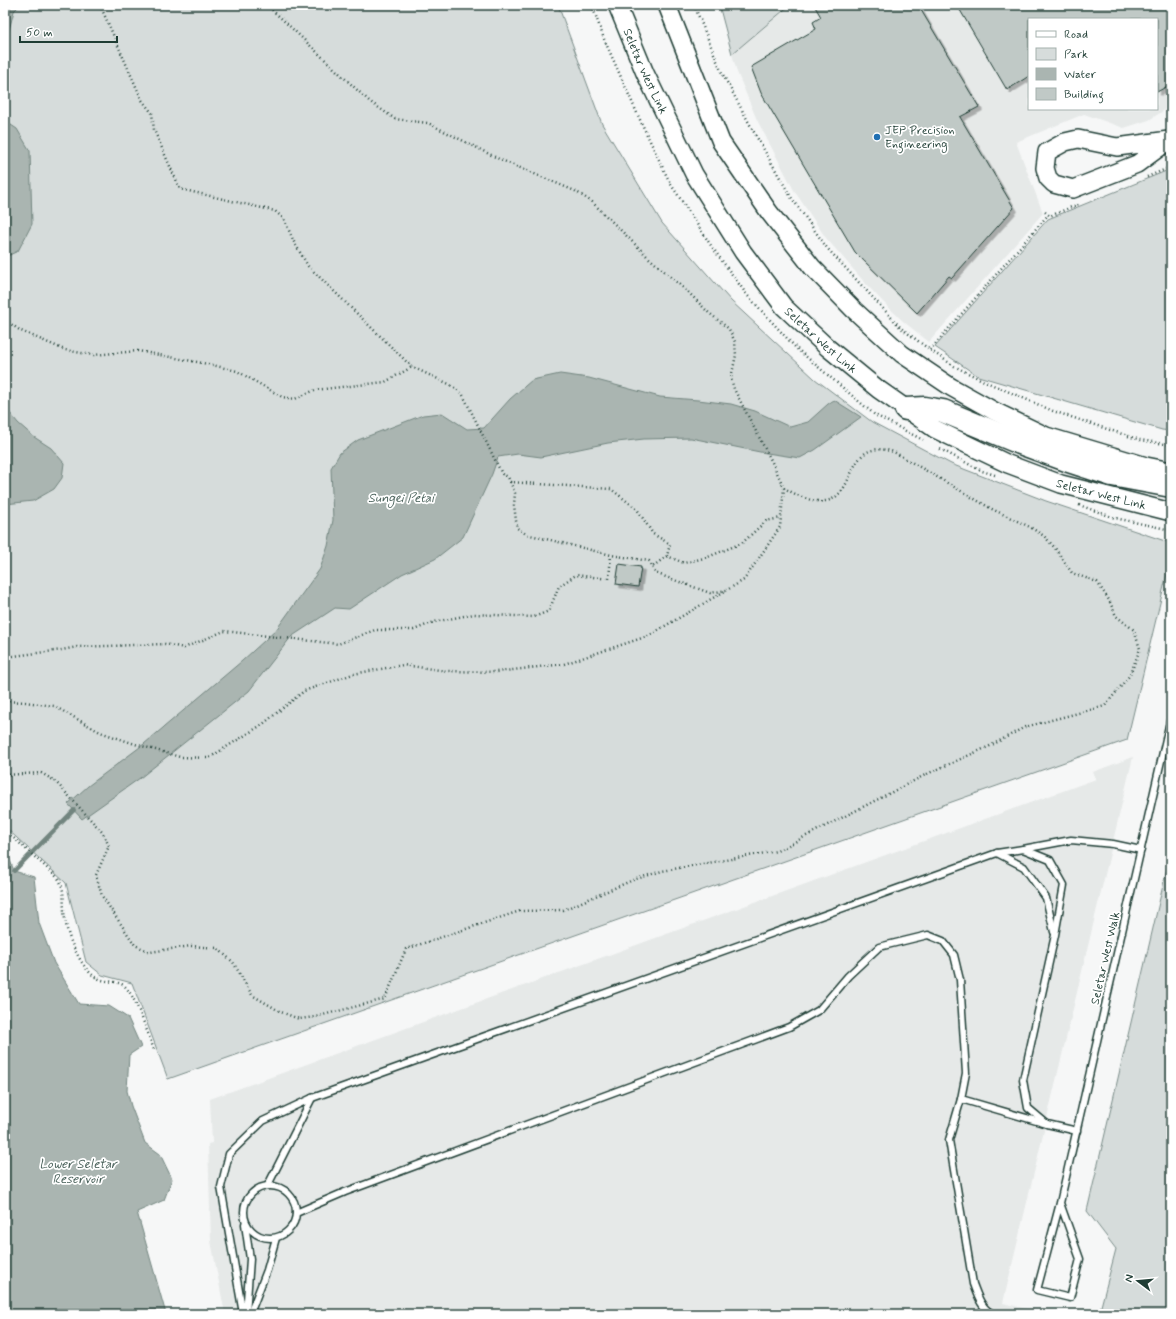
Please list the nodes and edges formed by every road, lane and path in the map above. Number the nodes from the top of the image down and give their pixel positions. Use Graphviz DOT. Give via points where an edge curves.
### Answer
graph roads {
  1 [pos="100,5"];
  2 [pos="267,5"];
  3 [pos="592,5"];
  4 [pos="617,5"];
  5 [pos="668,5"];
  6 [pos="694,5"];
  7 [pos="1170,139"];
  8 [pos="1048,215"];
  9 [pos="5,320"];
  10 [pos="930,350"];
  11 [pos="412,367"];
  12 [pos="906,409"];
  13 [pos="924,441"];
  14 [pos="1171,446"];
  15 [pos="938,448"];
  16 [pos="1171,471"];
  17 [pos="997,476"];
  18 [pos="510,482"];
  19 [pos="1171,486"];
  20 [pos="784,488"];
  21 [pos="1078,505"];
  22 [pos="1171,512"];
  23 [pos="781,518"];
  24 [pos="1171,530"];
  25 [pos="611,555"];
  26 [pos="667,556"];
  27 [pos="652,567"];
  28 [pos="727,590"];
  29 [pos="5,657"];
  30 [pos="5,701"];
  31 [pos="1171,717"];
  32 [pos="1170,729"];
  33 [pos="5,775"];
  34 [pos="6,830"];
  35 [pos="1023,849"];
  36 [pos="1141,850"];
  37 [pos="997,853"];
  38 [pos="1055,935"];
  39 [pos="154,1050"];
  40 [pos="312,1098"];
  41 [pos="961,1099"];
  42 [pos="1047,1124"];
  43 [pos="1077,1131"];
  44 [pos="268,1186"];
  45 [pos="1060,1203"];
  46 [pos="296,1213"];
  47 [pos="244,1216"];
  48 [pos="276,1238"];
  49 [pos="243,1314"];
  50 [pos="246,1314"];
  51 [pos="250,1314"];
  52 [pos="993,1314"];
  1 -- 11 [label="path" via="142,100 152,113 154,130 180,189 275,211 284,219 308,266"];
  2 -- 20 [label="path" via="369,100 395,119 428,124 499,159 575,191 592,202 648,257 729,329 735,342 736,355 731,378 734,389"];
  3 -- 13 [label="path" via="604,39 670,183 747,294 797,349 875,415"];
  4 -- 12 [label="main road, Seletar West Link" via="645,73 694,174 743,252 784,307 828,348"];
  5 -- 16 [label="main road" via="720,142 769,212 812,267 854,310 902,354 994,412 1046,436"];
  6 -- 10 [label="path" via="722,73 791,197 827,248 859,284 901,328"];
  7 -- 7 [label="main road" via="1137,164 1073,189 1054,184 1048,178 1045,168 1047,152 1065,142 1078,139 1118,147"];
  8 -- 10 [label="path"];
  9 -- 11 [label="path" via="21,331 65,350 93,355 138,351 208,364 237,372 282,397 295,399 315,390 385,382"];
  10 -- 14 [label="path" via="984,381 1053,411 1140,440"];
  11 -- 18 [label="path" via="462,393 502,474 508,477"];
  12 -- 19 [label="highway" via="925,408 943,411 1069,461 1112,475"];
  12 -- 22 [label="main road, Seletar West Link" via="935,429 1008,464 1061,484"];
  15 -- 17 [label="path"];
  18 -- 25 [label="path" via="515,493 517,528 526,534"];
  18 -- 26 [label="path" via="611,489 637,509 653,534 670,544"];
  20 -- 23 [label="path"];
  20 -- 33 [label="path" via="803,498 820,501 834,499 843,491 861,456 872,450 884,449 894,452 992,509 1030,527 1044,536 1055,548 1072,573 1097,582 1116,616 1134,630 1140,649 1130,675 1105,706 1025,727 777,850 662,871 633,880 563,910 520,911 406,950 386,999 298,1019 252,996 233,962 217,948 191,946 150,952 135,945 102,896 96,875 110,846 103,833 55,781 42,773"];
  21 -- 24 [label="path" via="1115,518"];
  23 -- 26 [label="path" via="766,522 742,543 708,557 684,563"];
  23 -- 28 [label="path" via="780,527 744,580"];
  25 -- 27 [label="path" via="649,561"];
  25 -- 29 [label="path" via="609,579 576,575 559,586 549,611 534,617 474,614 434,622 414,630 376,630 338,644 224,631 184,648 165,644 77,647"];
  26 -- 27 [label="path"];
  27 -- 28 [label="path" via="655,573 710,593"];
  28 -- 30 [label="path" via="648,636 564,664 496,672 447,671 403,665 353,674 304,691 263,724 209,758 180,757 100,732 54,706"];
  31 -- 32 [label="lane, Seletar West Walk"];
  32 -- 36 [label="lane, Seletar West Walk"];
  34 -- 39 [label="path" via="58,878 63,886 64,912 75,951 89,972 100,980 124,985 130,992"];
  35 -- 36 [label="lane" via="1071,840"];
  35 -- 37 [label="lane"];
  35 -- 38 [label="lane" via="1050,860 1064,885"];
  36 -- 43 [label="lane, Seletar West Walk"];
  37 -- 38 [label="lane" via="1024,867 1046,898"];
  37 -- 40 [label="lane"];
  38 -- 42 [label="lane" via="1023,1080 1028,1108"];
  40 -- 44 [label="lane"];
  40 -- 49 [label="lane" via="263,1121 229,1154 221,1187"];
  41 -- 42 [label="lane"];
  41 -- 46 [label="lane" via="966,1073 960,980 954,955 943,941 928,935 879,947 848,976 819,1010 789,1027 352,1189"];
  41 -- 52 [label="lane" via="950,1140 973,1284 979,1300"];
  42 -- 43 [label="lane"];
  43 -- 45 [label="lane, Seletar West Walk"];
  44 -- 46 [label="lane" via="277,1186 285,1190 295,1204"];
  44 -- 47 [label="lane" via="260,1188 250,1196 244,1207"];
  45 -- 45 [label="lane, Seletar West Walk" via="1080,1259 1070,1298 1038,1290"];
  46 -- 48 [label="lane" via="290,1229"];
  47 -- 48 [label="lane" via="252,1232 267,1239"];
  47 -- 50 [label="lane" via="250,1259"];
  48 -- 51 [label="lane"];
}
